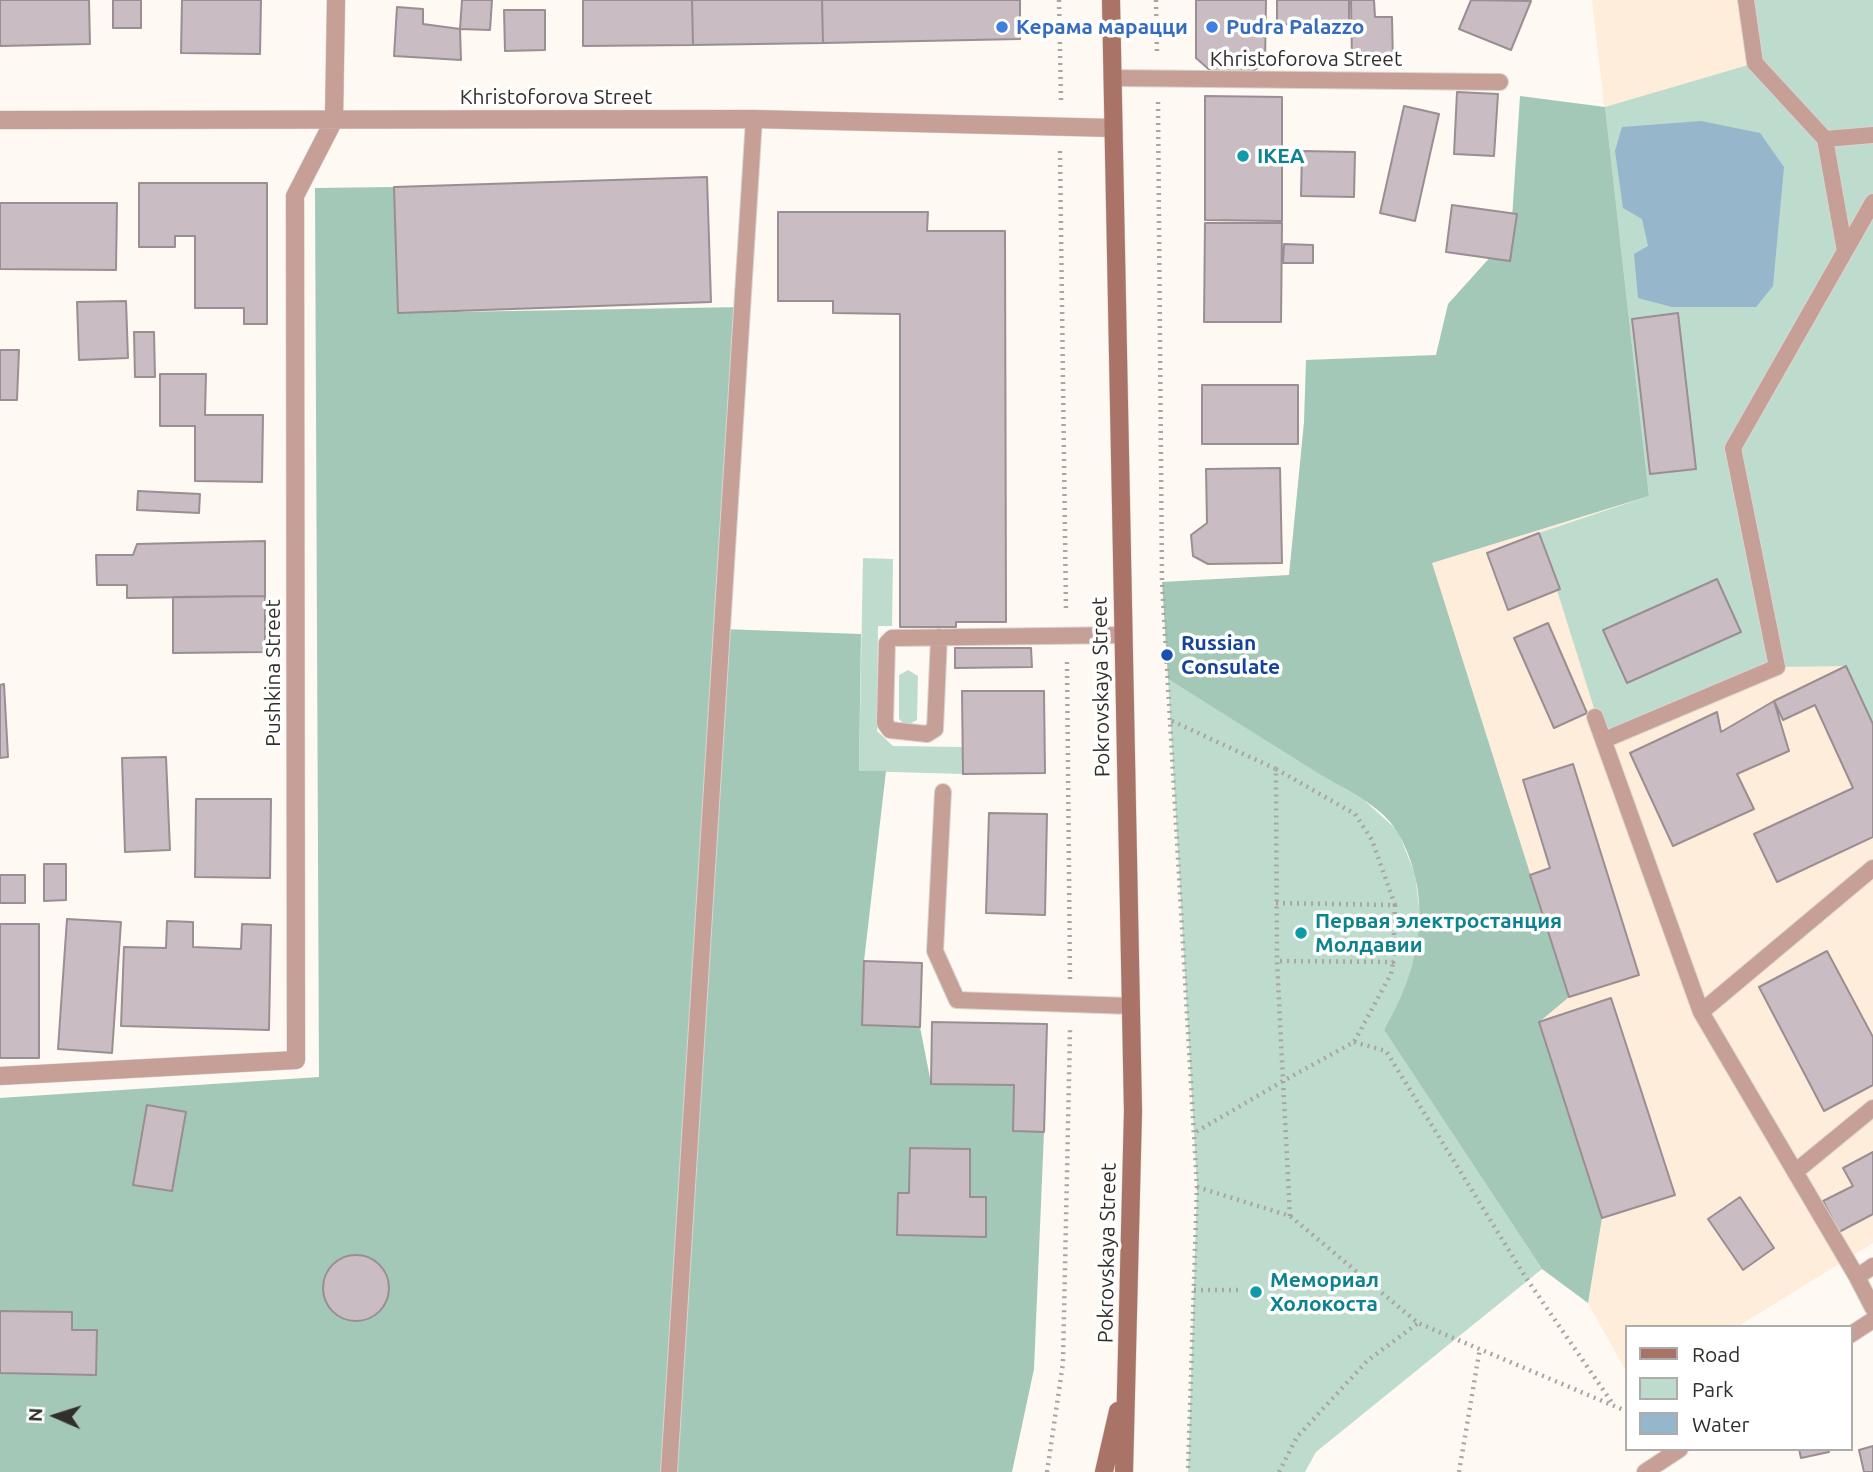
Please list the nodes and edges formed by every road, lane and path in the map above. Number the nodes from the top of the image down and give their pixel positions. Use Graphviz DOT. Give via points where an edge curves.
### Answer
graph roads {
  1 [pos="336,0"];
  2 [pos="1059,0"];
  3 [pos="1111,0"];
  4 [pos="1156,0"];
  5 [pos="1746,0"];
  6 [pos="1112,78"];
  7 [pos="1158,81"];
  8 [pos="1500,82"];
  9 [pos="754,119"];
  10 [pos="0,120"];
  11 [pos="334,120"];
  12 [pos="1060,127"];
  13 [pos="1113,128"];
  14 [pos="1873,135"];
  15 [pos="1825,139"];
  16 [pos="1873,202"];
  17 [pos="1845,251"];
  18 [pos="1123,635"];
  19 [pos="1067,636"];
  20 [pos="939,637"];
  21 [pos="1595,717"];
  22 [pos="1171,721"];
  23 [pos="1604,740"];
  24 [pos="1276,769"];
  25 [pos="943,792"];
  26 [pos="1873,868"];
  27 [pos="1276,903"];
  28 [pos="1395,905"];
  29 [pos="1277,961"];
  30 [pos="1393,962"];
  31 [pos="1070,1003"];
  32 [pos="1130,1006"];
  33 [pos="1700,1012"];
  34 [pos="1354,1042"];
  35 [pos="0,1076"];
  36 [pos="1283,1081"];
  37 [pos="1873,1108"];
  38 [pos="1194,1133"];
  39 [pos="1795,1172"];
  40 [pos="1197,1187"];
  41 [pos="1290,1216"];
  42 [pos="1873,1266"];
  43 [pos="1857,1277"];
  44 [pos="1194,1290"];
  45 [pos="1240,1290"];
  46 [pos="1873,1308"];
  47 [pos="1873,1320"];
  48 [pos="1418,1324"];
  49 [pos="1852,1334"];
  50 [pos="1480,1348"];
  51 [pos="1127,1374"];
  52 [pos="1613,1405"];
  53 [pos="1624,1410"];
  54 [pos="1677,1451"];
  55 [pos="669,1472"];
  56 [pos="1048,1472"];
  57 [pos="1104,1472"];
  58 [pos="1124,1472"];
  59 [pos="1188,1472"];
  60 [pos="1279,1472"];
  61 [pos="1460,1472"];
  62 [pos="1645,1472"];
  1 -- 11 [label="street, Pushkina Street"];
  2 -- 12 [label="path"];
  3 -- 6 [label="main road, Pokrovskaya Street"];
  4 -- 7 [label="path"];
  5 -- 15 [label="lane" via="1755,63"];
  6 -- 7 [label="lane, Khristoforova Street"];
  6 -- 13 [label="main road, Pokrovskaya Street"];
  7 -- 8 [label="lane, Khristoforova Street"];
  7 -- 22 [label="path" via="1161,582"];
  9 -- 11 [label="street, Khristoforova Street"];
  9 -- 12 [label="street, Khristoforova Street"];
  9 -- 55 [label="lane"];
  10 -- 11 [label="street, Khristoforova Street"];
  11 -- 35 [label="street, Pushkina Street" via="295,196 296,1060"];
  12 -- 13 [label="street, Khristoforova Street"];
  12 -- 19 [label="path"];
  13 -- 18 [label="main road, Pokrovskaya Street"];
  14 -- 15 [label="lane"];
  15 -- 17 [label="lane"];
  16 -- 17 [label="lane"];
  17 -- 23 [label="lane" via="1733,448 1777,667"];
  18 -- 19 [label="lane"];
  18 -- 32 [label="main road, Pokrovskaya Street"];
  19 -- 20 [label="lane"];
  19 -- 31 [label="path"];
  20 -- 20 [label="lane" via="895,637 887,643 885,723 890,730 927,734 935,729"];
  21 -- 23 [label="lane"];
  22 -- 24 [label="path"];
  22 -- 38 [label="path"];
  23 -- 33 [label="lane"];
  24 -- 27 [label="path"];
  24 -- 28 [label="path" via="1355,814 1372,840"];
  25 -- 31 [label="lane" via="936,951 957,1000"];
  26 -- 33 [label="lane"];
  27 -- 28 [label="path"];
  27 -- 29 [label="path"];
  28 -- 30 [label="path"];
  29 -- 30 [label="path"];
  29 -- 36 [label="path"];
  30 -- 34 [label="path"];
  31 -- 32 [label="lane"];
  31 -- 56 [label="path" via="1063,1363"];
  32 -- 51 [label="main road, Pokrovskaya Street" via="1133,1111"];
  33 -- 39 [label="lane"];
  34 -- 36 [label="path"];
  34 -- 52 [label="path" via="1386,1051 1527,1278"];
  36 -- 38 [label="path"];
  36 -- 41 [label="path"];
  37 -- 39 [label="lane"];
  38 -- 40 [label="path"];
  39 -- 43 [label="lane"];
  40 -- 41 [label="path"];
  40 -- 44 [label="path"];
  41 -- 48 [label="path"];
  42 -- 43 [label="lane"];
  43 -- 46 [label="lane"];
  44 -- 45 [label="path"];
  44 -- 59 [label="path"];
  47 -- 49 [label="lane"];
  48 -- 50 [label="path"];
  48 -- 60 [label="path" via="1367,1361 1297,1437"];
  50 -- 52 [label="path"];
  50 -- 61 [label="path"];
  51 -- 57 [label="main road, Pokrovskaya Street"];
  51 -- 58 [label="main road, Pokrovskaya Street"];
  52 -- 53 [label="path"];
  54 -- 62 [label="lane"];
}
